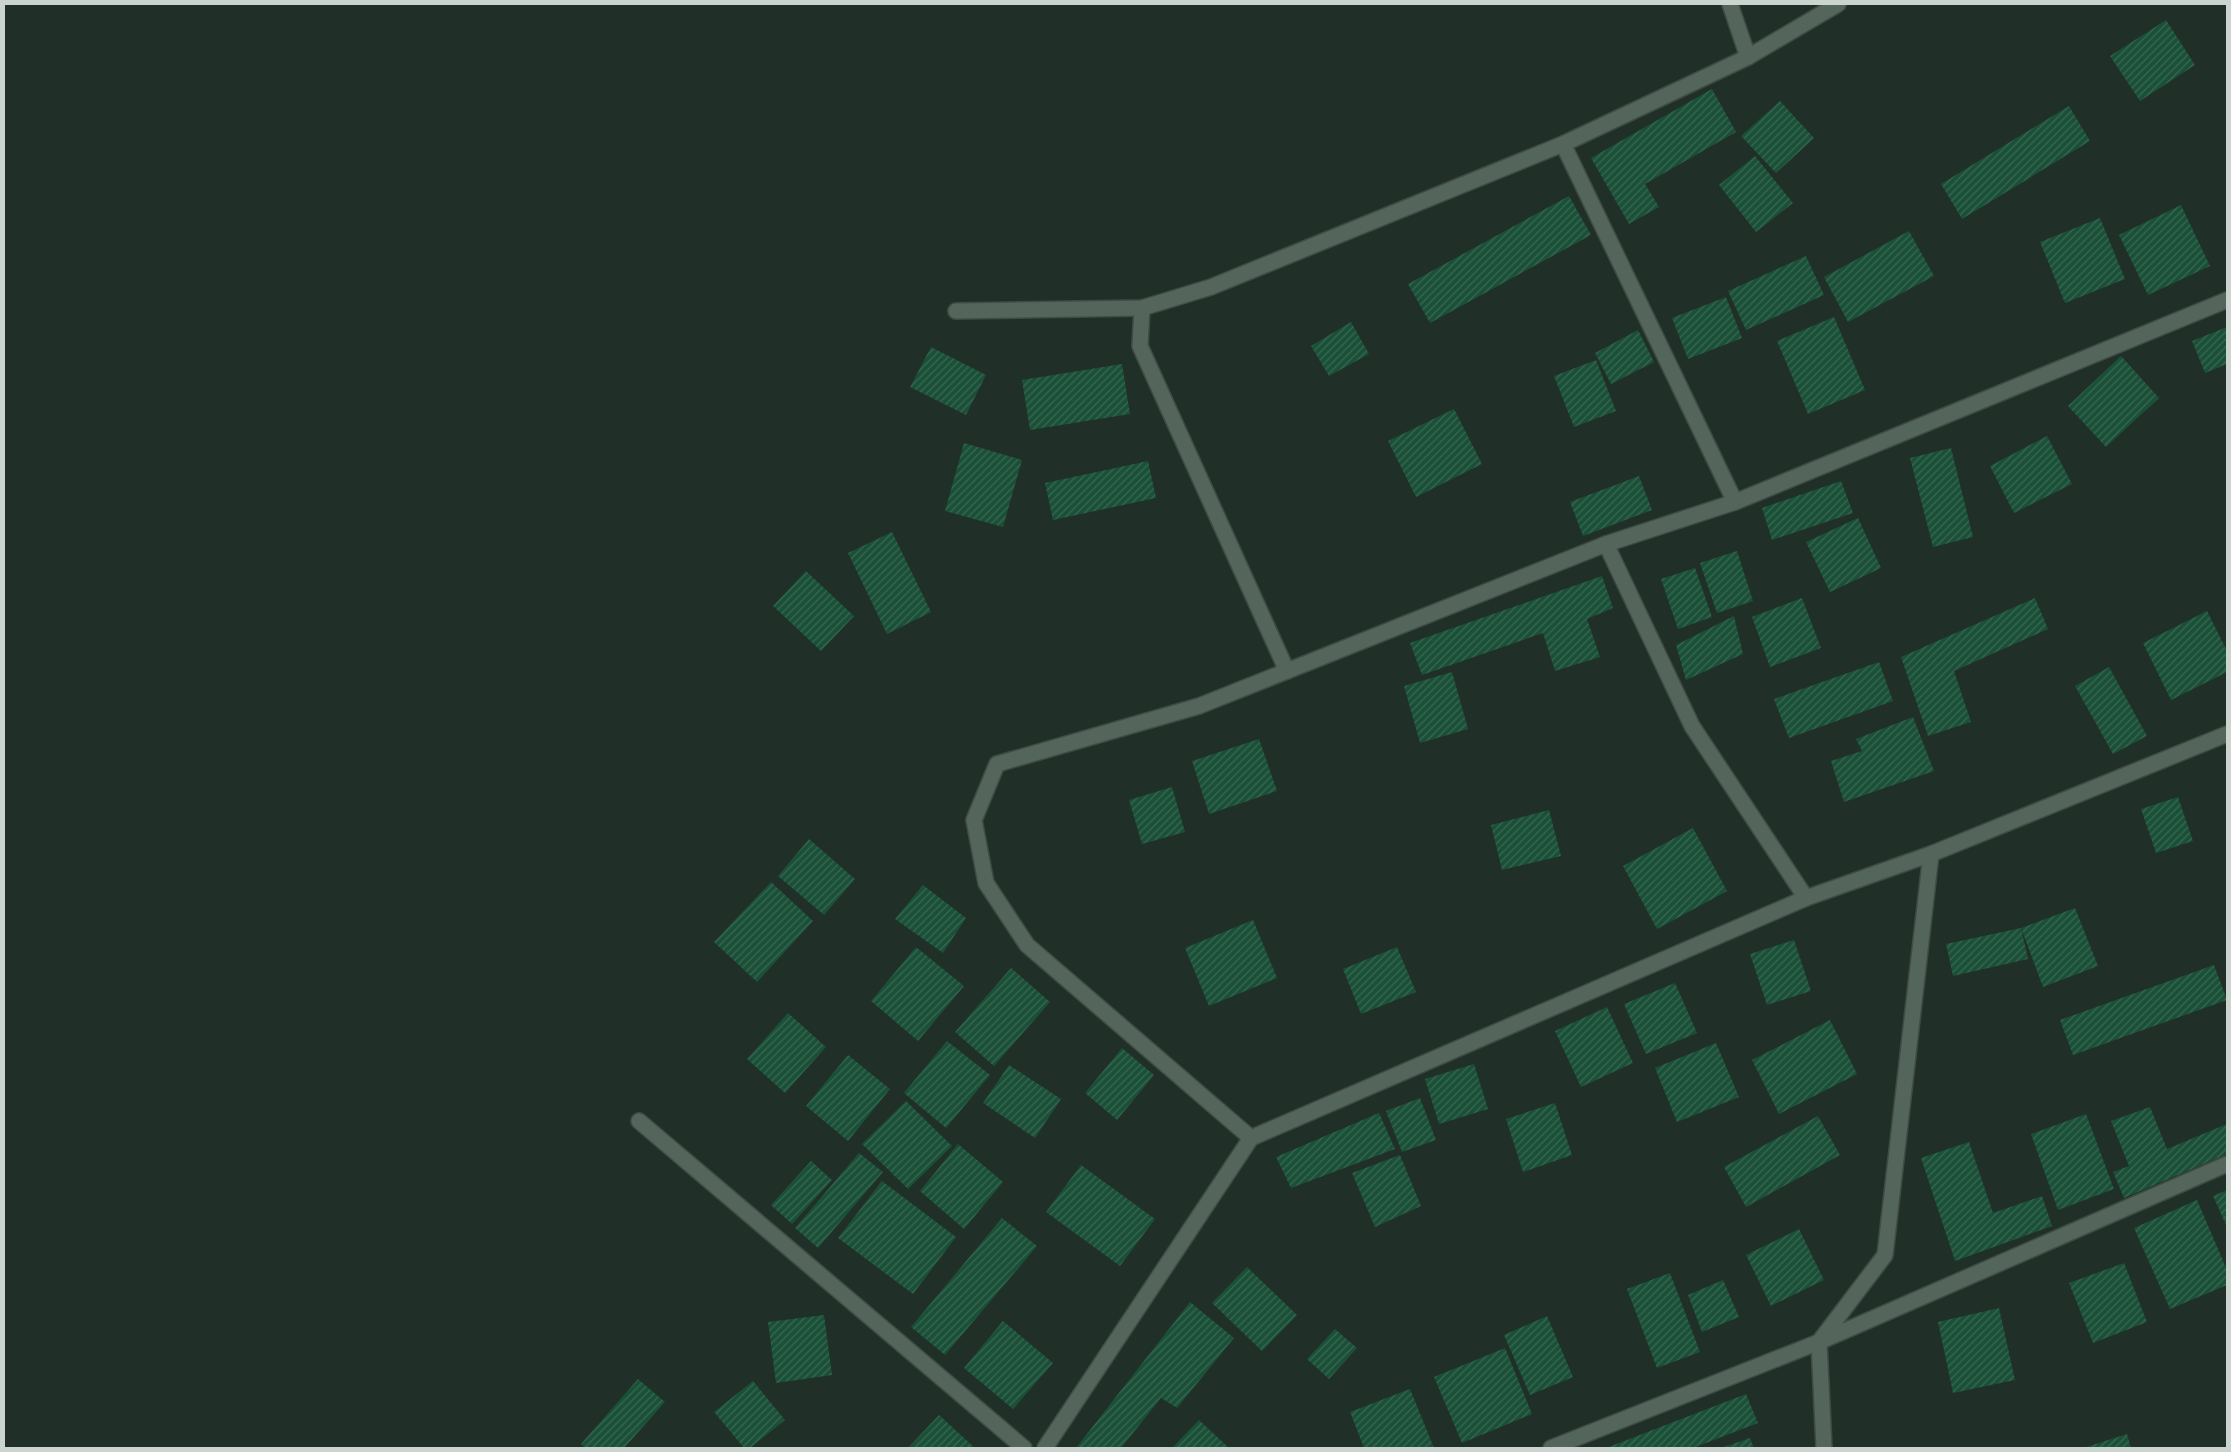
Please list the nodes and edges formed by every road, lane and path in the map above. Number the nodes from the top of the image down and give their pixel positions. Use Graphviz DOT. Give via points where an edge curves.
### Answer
graph roads {
  1 [pos="1730,4"];
  2 [pos="1838,4"];
  3 [pos="1748,57"];
  4 [pos="1563,144"];
  5 [pos="2227,300"];
  6 [pos="1142,308"];
  7 [pos="956,311"];
  8 [pos="1735,502"];
  9 [pos="1606,544"];
  10 [pos="1287,671"];
  11 [pos="2227,734"];
  12 [pos="1931,854"];
  13 [pos="1806,898"];
  14 [pos="639,1121"];
  15 [pos="1250,1138"];
  16 [pos="2227,1164"];
  17 [pos="1819,1342"];
  18 [pos="1024,1448"];
  19 [pos="1044,1448"];
  20 [pos="1551,1448"];
  21 [pos="1824,1448"];
  1 -- 3 [label="street"];
  2 -- 3 [label="street"];
  3 -- 4 [label="street"];
  4 -- 6 [label="street" via="1211,287"];
  4 -- 8 [label="street"];
  5 -- 8 [label="street"];
  6 -- 7 [label="street"];
  6 -- 10 [label="street" via="1140,346"];
  8 -- 9 [label="street"];
  9 -- 10 [label="street"];
  9 -- 13 [label="street" via="1692,726"];
  10 -- 15 [label="street" via="1199,706 997,764 974,820 986,883 1027,945"];
  11 -- 12 [label="street"];
  12 -- 13 [label="street"];
  12 -- 17 [label="street" via="1885,1255"];
  13 -- 15 [label="street"];
  14 -- 18 [label="street"];
  15 -- 19 [label="street"];
  16 -- 17 [label="street"];
  17 -- 20 [label="street"];
  17 -- 21 [label="street"];
}
